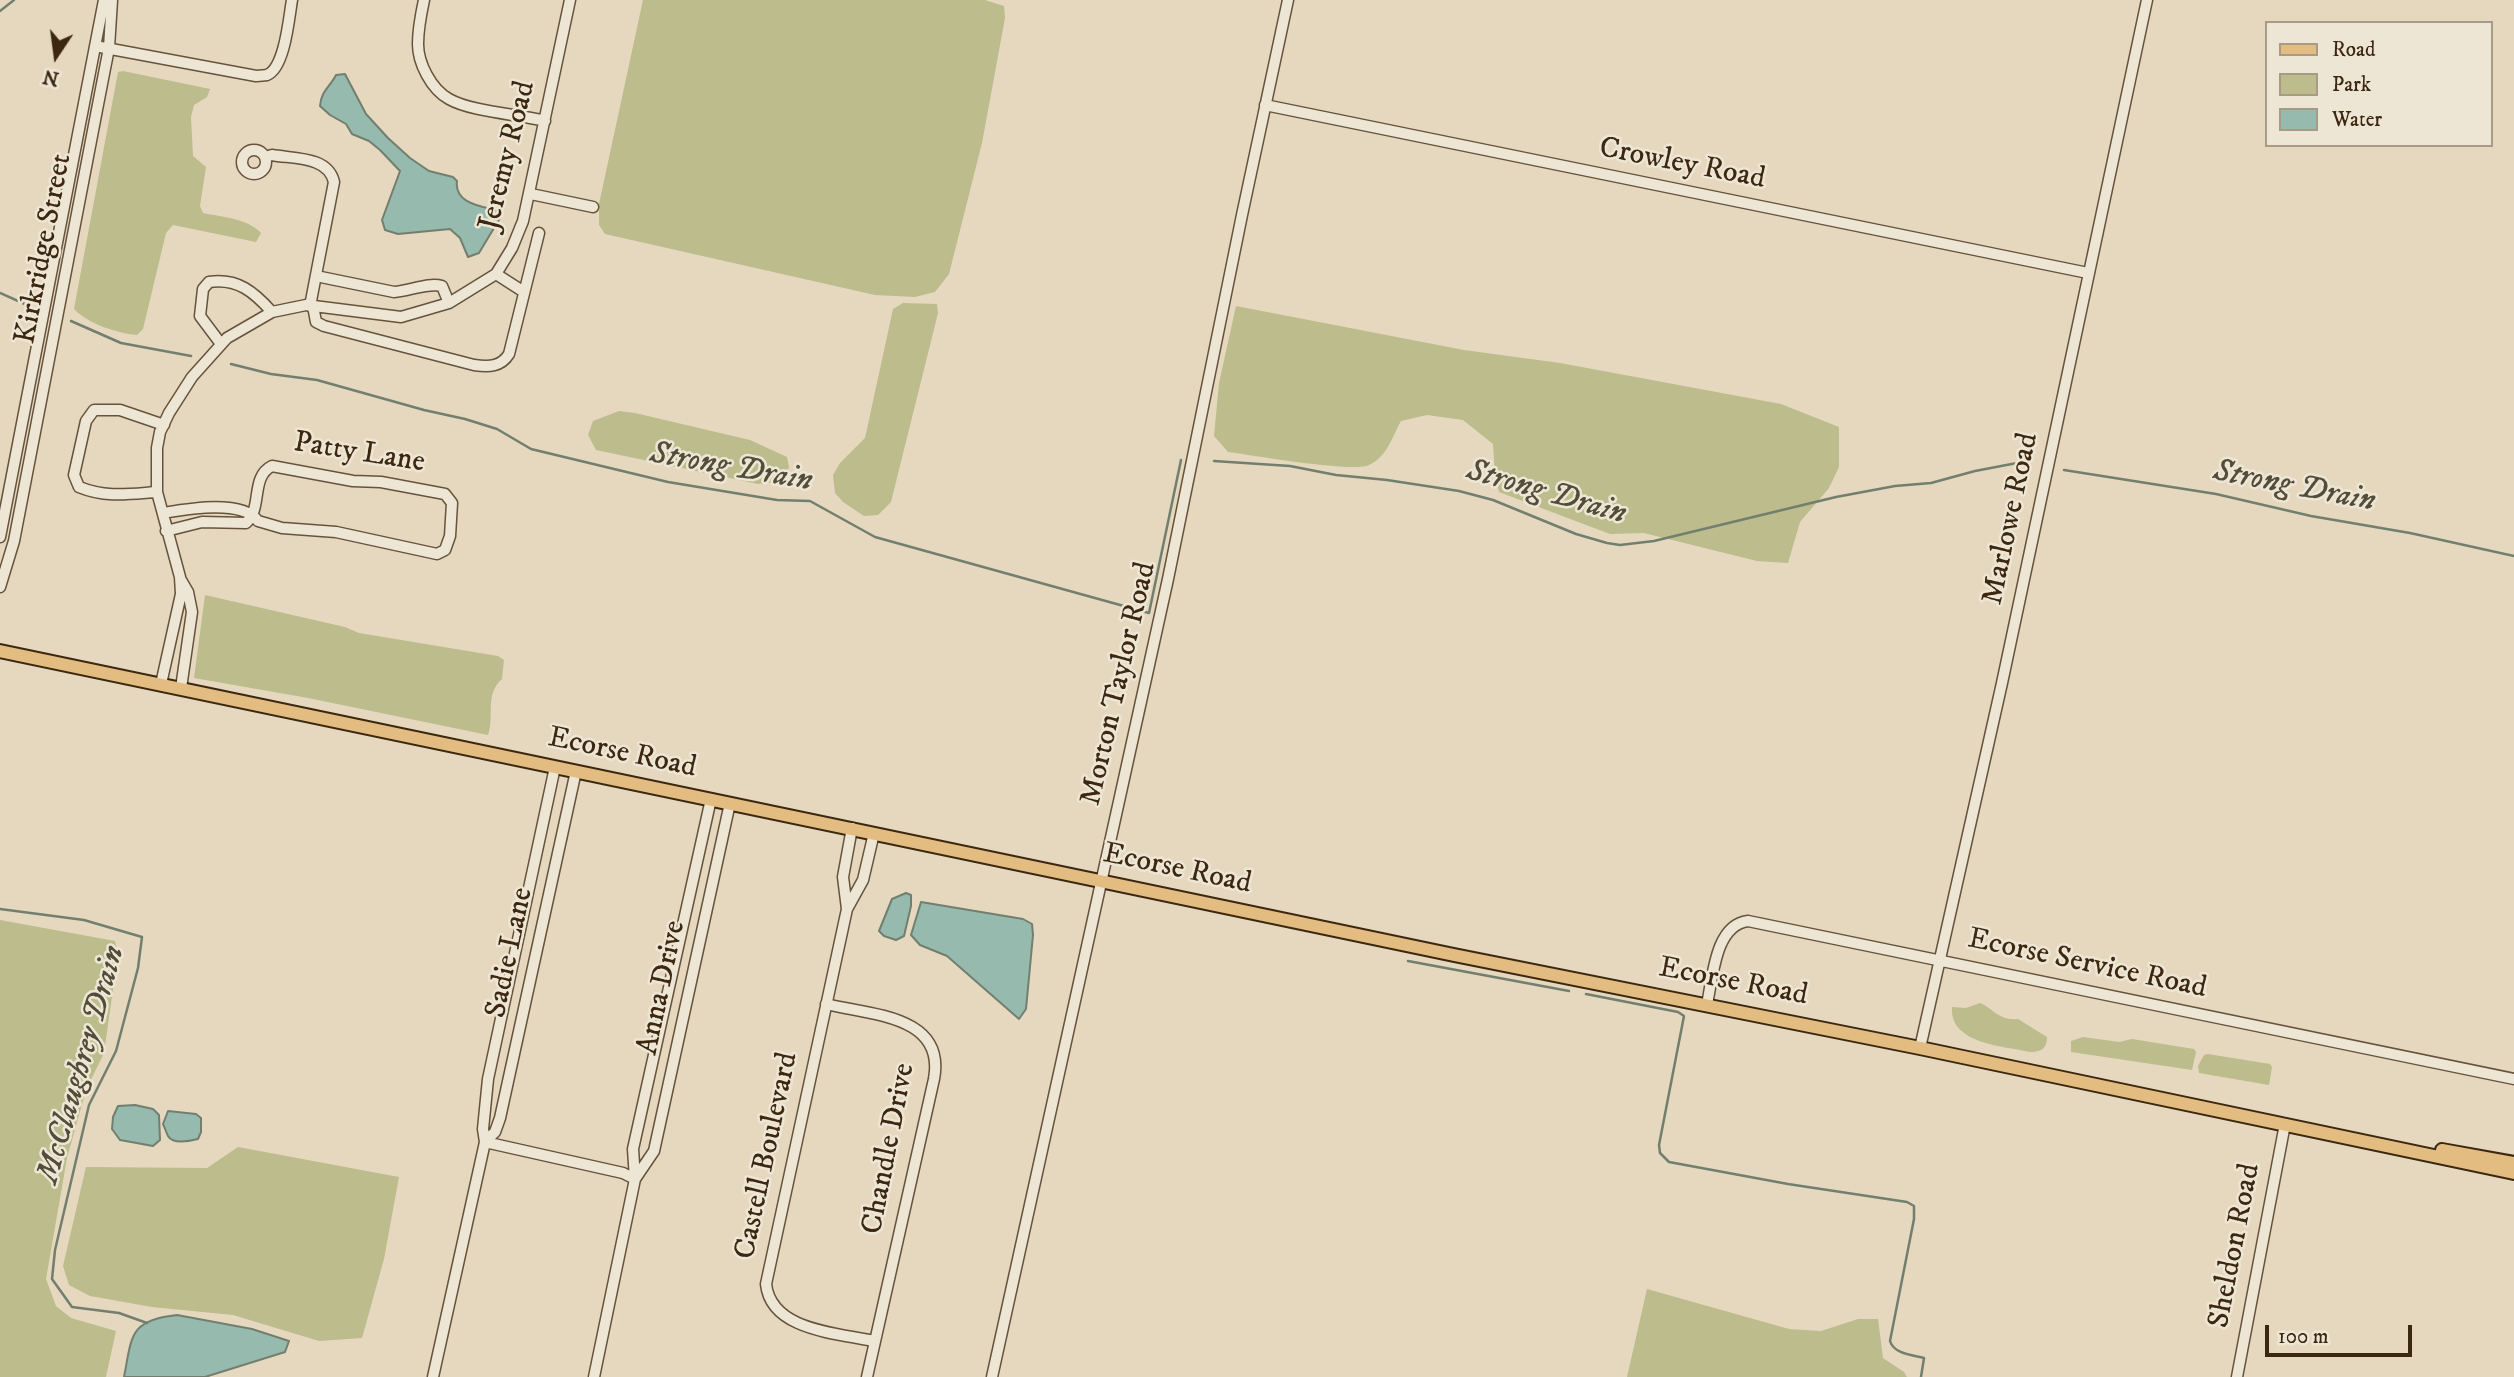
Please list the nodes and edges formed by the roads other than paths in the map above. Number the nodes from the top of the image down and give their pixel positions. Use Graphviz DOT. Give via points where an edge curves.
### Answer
graph roads {
  1 [pos="104,0"];
  2 [pos="112,0"];
  3 [pos="292,0"];
  4 [pos="424,0"];
  5 [pos="570,0"];
  6 [pos="1288,0"];
  7 [pos="2147,0"];
  8 [pos="95,46"];
  9 [pos="109,48"];
  10 [pos="1265,105"];
  11 [pos="545,121"];
  12 [pos="265,157"];
  13 [pos="531,194"];
  14 [pos="593,206"];
  15 [pos="539,233"];
  16 [pos="2088,273"];
  17 [pos="496,274"];
  18 [pos="316,276"];
  19 [pos="524,292"];
  20 [pos="449,303"];
  21 [pos="312,306"];
  22 [pos="272,312"];
  23 [pos="221,344"];
  24 [pos="164,425"];
  25 [pos="157,492"];
  26 [pos="163,513"];
  27 [pos="253,515"];
  28 [pos="166,531"];
  29 [pos="0,537"];
  30 [pos="180,577"];
  31 [pos="0,587"];
  32 [pos="0,651"];
  33 [pos="161,684"];
  34 [pos="181,688"];
  35 [pos="555,766"];
  36 [pos="576,771"];
  37 [pos="711,799"];
  38 [pos="730,803"];
  39 [pos="852,828"];
  40 [pos="874,833"];
  41 [pos="1100,881"];
  42 [pos="847,909"];
  43 [pos="1941,960"];
  44 [pos="826,1004"];
  45 [pos="1707,1004"];
  46 [pos="1920,1048"];
  47 [pos="2514,1079"];
  48 [pos="2285,1124"];
  49 [pos="2345,1137"];
  50 [pos="485,1142"];
  51 [pos="2514,1163"];
  52 [pos="2514,1173"];
  53 [pos="635,1180"];
  54 [pos="874,1341"];
  55 [pos="433,1377"];
  56 [pos="593,1377"];
  57 [pos="867,1377"];
  58 [pos="992,1377"];
  59 [pos="2237,1377"];
  1 -- 8 [label="street, Kirkridge Street"];
  2 -- 9 [label="street, Kirkridge Street"];
  3 -- 9 [label="street" via="282,52 267,75"];
  4 -- 11 [label="street" via="419,56 438,90 463,104"];
  5 -- 11 [label="street, Jeremy Road"];
  6 -- 10 [label="street, Morton Taylor Road"];
  7 -- 16 [label="street, Marlowe Road"];
  8 -- 9 [label="street"];
  8 -- 29 [label="street, Kirkridge Street"];
  9 -- 31 [label="street, Kirkridge Street" via="21,505"];
  10 -- 16 [label="street, Crowley Road"];
  10 -- 41 [label="street, Morton Taylor Road" via="1168,579"];
  11 -- 13 [label="street, Jeremy Road"];
  12 -- 18 [label="street" via="321,163 332,174"];
  13 -- 14 [label="street"];
  13 -- 17 [label="street, Jeremy Road" via="519,234"];
  15 -- 19 [label="street"];
  16 -- 43 [label="street, Marlowe Road"];
  17 -- 19 [label="street"];
  17 -- 20 [label="street, Jeremy Road"];
  18 -- 20 [label="street" via="394,292 435,284 442,286"];
  18 -- 21 [label="street"];
  19 -- 21 [label="street" via="509,354 505,361 487,367 324,326 316,322"];
  20 -- 21 [label="street, Jeremy Road" via="401,317"];
  21 -- 22 [label="street, Jeremy Road"];
  22 -- 23 [label="street, Jeremy Road"];
  22 -- 23 [label="street" via="251,290 209,282 203,289 200,316"];
  23 -- 24 [label="street, Jeremy Road" via="192,377"];
  24 -- 25 [label="street, Jeremy Road" via="157,448"];
  24 -- 25 [label="street" via="120,410 94,410 86,421 74,475 79,487 94,493"];
  25 -- 26 [label="street, Jeremy Road"];
  26 -- 27 [label="street, Patty Lane" via="201,506 246,510"];
  26 -- 28 [label="street, Jeremy Road"];
  27 -- 27 [label="street, Patty Lane" via="282,528 336,532 437,554 450,536 452,503 441,492 272,466 261,475"];
  27 -- 28 [label="street" via="246,523 202,522"];
  28 -- 30 [label="street, Jeremy Road"];
  30 -- 33 [label="street, Jeremy Road" via="178,610"];
  30 -- 34 [label="street, Jeremy Road" via="192,612"];
  32 -- 33 [label="main road, Ecorse Road"];
  33 -- 34 [label="main road, Ecorse Road"];
  34 -- 35 [label="main road, Ecorse Road"];
  35 -- 36 [label="main road, Ecorse Road"];
  35 -- 50 [label="street, Sadie Lane" via="488,1079"];
  36 -- 37 [label="main road, Ecorse Road"];
  36 -- 50 [label="street, Sadie Lane" via="500,1118"];
  37 -- 38 [label="main road, Ecorse Road"];
  37 -- 53 [label="street, Anna Drive" via="633,1149"];
  38 -- 39 [label="main road, Ecorse Road"];
  38 -- 53 [label="street, Anna Drive" via="653,1151"];
  39 -- 40 [label="main road, Ecorse Road"];
  39 -- 42 [label="street, Castell Boulevard" via="843,877"];
  40 -- 41 [label="main road, Ecorse Road"];
  40 -- 42 [label="street, Castell Boulevard" via="863,880"];
  41 -- 45 [label="main road, Ecorse Road"];
  41 -- 58 [label="street, Morton Taylor Road"];
  42 -- 44 [label="street, Castell Boulevard"];
  43 -- 45 [label="street, Ecorse Service Road" via="1742,922 1722,938"];
  43 -- 46 [label="street, Marlowe Road"];
  43 -- 47 [label="street, Ecorse Service Road"];
  44 -- 54 [label="street, Castell Boulevard" via="767,1292 780,1313 794,1322"];
  44 -- 54 [label="street, Chandle Drive" via="911,1025 927,1038 935,1058"];
  45 -- 46 [label="main road, Ecorse Road"];
  46 -- 48 [label="main road, Ecorse Road"];
  48 -- 49 [label="main road, Ecorse Road"];
  48 -- 59 [label="street, Sheldon Road"];
  49 -- 51 [label="main road, Ecorse Road"];
  49 -- 52 [label="main road, Ecorse Road"];
  50 -- 53 [label="street" via="623,1173"];
  50 -- 55 [label="street, Sadie Lane"];
  53 -- 56 [label="street, Anna Drive"];
  54 -- 57 [label="street, Chandle Drive"];
}
